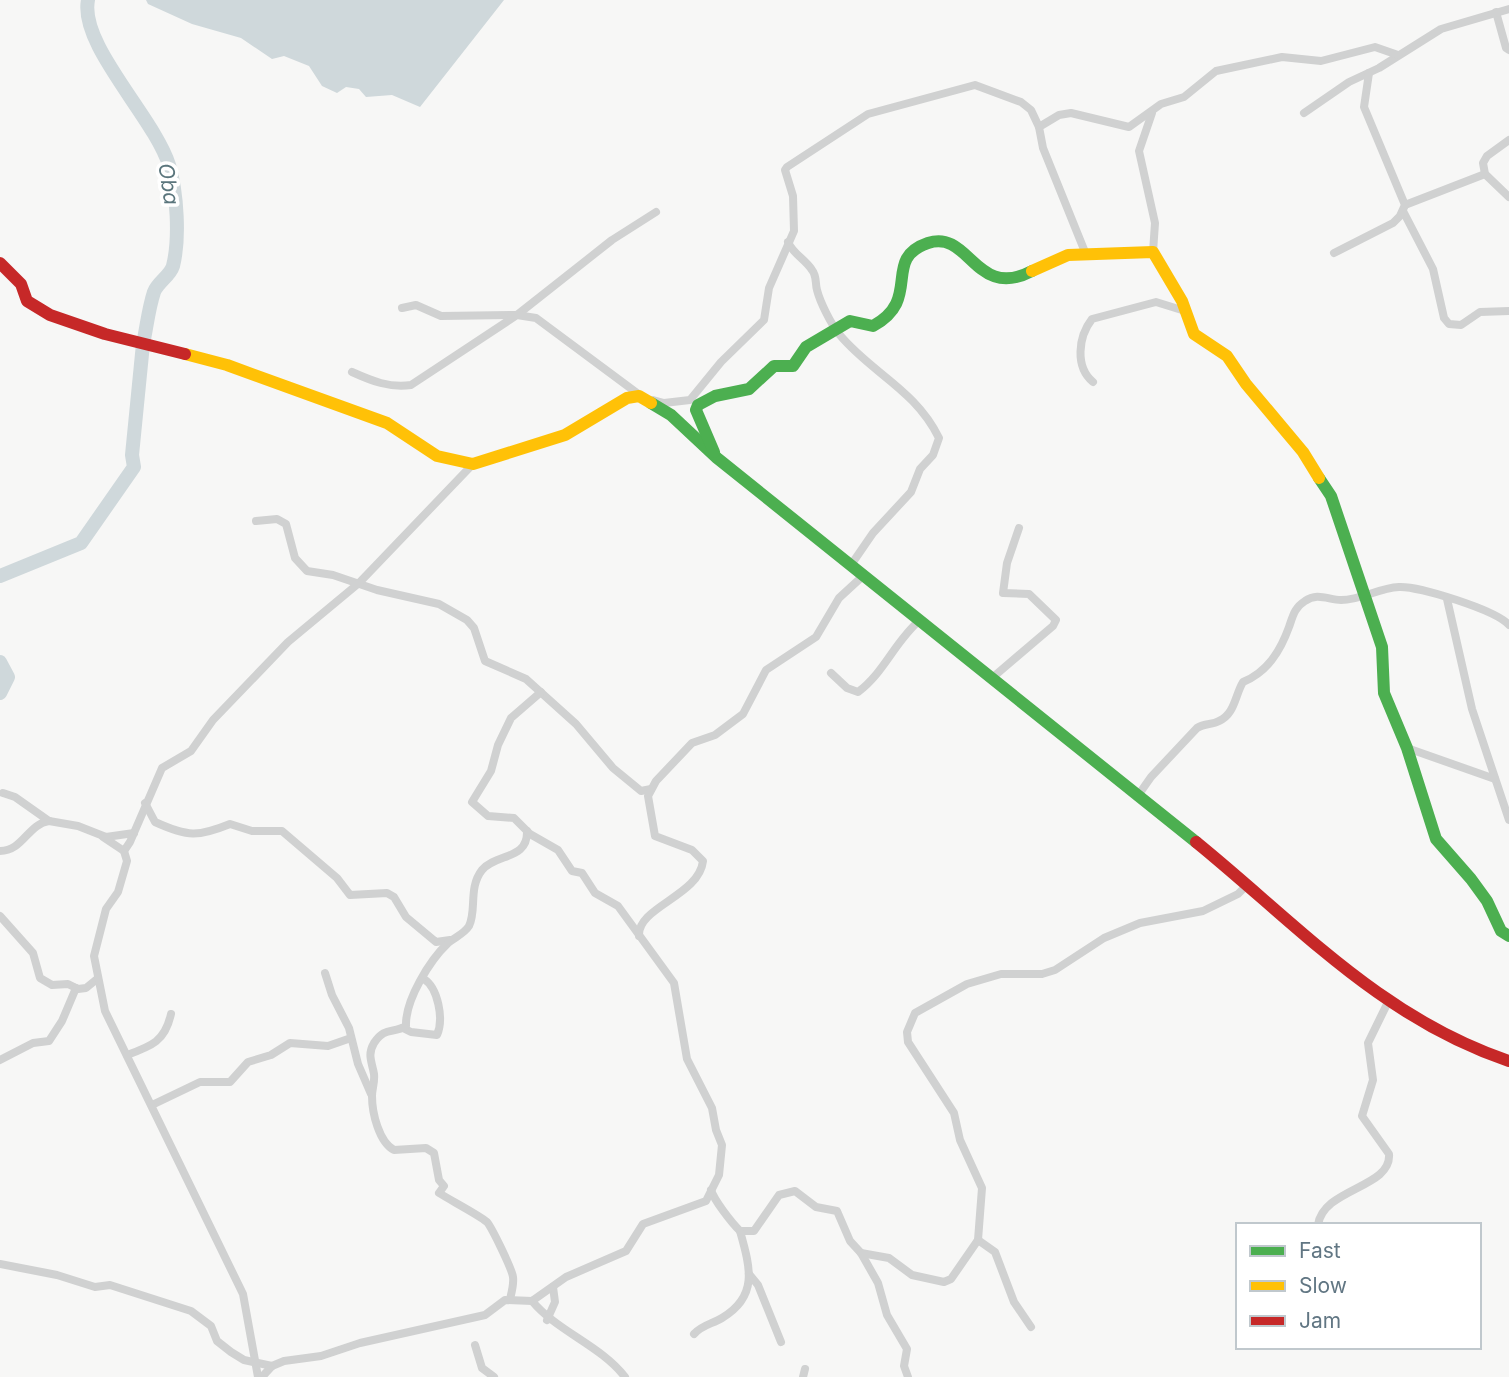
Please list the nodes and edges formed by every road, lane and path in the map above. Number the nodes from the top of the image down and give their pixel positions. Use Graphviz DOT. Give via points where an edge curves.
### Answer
graph roads {
  1 [pos="1509,9"];
  2 [pos="1496,12"];
  3 [pos="1509,50"];
  4 [pos="1398,55"];
  5 [pos="1369,73"];
  6 [pos="1154,107"];
  7 [pos="1304,113"];
  8 [pos="1039,127"];
  9 [pos="1509,140"];
  10 [pos="1485,174"];
  11 [pos="1509,197"];
  12 [pos="1404,208"];
  13 [pos="656,212"];
  14 [pos="788,242"];
  15 [pos="1085,252"];
  16 [pos="1153,253"];
  17 [pos="1334,253"];
  18 [pos="0,263"];
  19 [pos="532,302"];
  20 [pos="402,308"];
  21 [pos="1185,311"];
  22 [pos="1509,311"];
  23 [pos="517,314"];
  24 [pos="536,318"];
  25 [pos="837,331"];
  26 [pos="352,372"];
  27 [pos="1093,382"];
  28 [pos="645,398"];
  29 [pos="717,458"];
  30 [pos="473,464"];
  31 [pos="256,521"];
  32 [pos="1019,528"];
  33 [pos="851,565"];
  34 [pos="864,575"];
  35 [pos="359,583"];
  36 [pos="1364,598"];
  37 [pos="1447,599"];
  38 [pos="920,620"];
  39 [pos="1509,625"];
  40 [pos="831,673"];
  41 [pos="992,678"];
  42 [pos="541,692"];
  43 [pos="1407,748"];
  44 [pos="1494,779"];
  45 [pos="651,789"];
  46 [pos="3,793"];
  47 [pos="1137,797"];
  48 [pos="145,803"];
  49 [pos="1509,820"];
  50 [pos="48,821"];
  51 [pos="527,831"];
  52 [pos="134,833"];
  53 [pos="101,835"];
  54 [pos="0,850"];
  55 [pos="124,851"];
  56 [pos="1247,885"];
  57 [pos="0,916"];
  58 [pos="639,936"];
  59 [pos="1509,936"];
  60 [pos="451,940"];
  61 [pos="326,974"];
  62 [pos="97,979"];
  63 [pos="424,979"];
  64 [pos="76,988"];
  65 [pos="1389,1000"];
  66 [pos="170,1014"];
  67 [pos="403,1028"];
  68 [pos="351,1038"];
  69 [pos="127,1055"];
  70 [pos="0,1060"];
  71 [pos="1509,1061"];
  72 [pos="372,1097"];
  73 [pos="152,1105"];
  74 [pos="711,1190"];
  75 [pos="1318,1223"];
  76 [pos="740,1231"];
  77 [pos="978,1240"];
  78 [pos="861,1253"];
  79 [pos="876,1256"];
  80 [pos="0,1265"];
  81 [pos="872,1269"];
  82 [pos="749,1275"];
  83 [pos="553,1287"];
  84 [pos="510,1299"];
  85 [pos="532,1301"];
  86 [pos="547,1320"];
  87 [pos="1031,1327"];
  88 [pos="694,1334"];
  89 [pos="781,1342"];
  90 [pos="475,1345"];
  91 [pos="255,1361"];
  92 [pos="272,1366"];
  93 [pos="260,1377"];
  94 [pos="494,1377"];
  95 [pos="625,1377"];
  96 [pos="908,1377"];
  1 -- 2 [label="street"];
  2 -- 3 [label="street"];
  2 -- 4 [label="street" via="1441,29"];
  4 -- 5 [label="street"];
  4 -- 6 [label="street" via="1375,47 1321,61 1282,57 1244,64 1216,71 1184,97"];
  5 -- 7 [label="street"];
  5 -- 12 [label="street" via="1364,107"];
  6 -- 8 [label="street" via="1129,127 1072,113"];
  6 -- 16 [label="street" via="1139,151 1155,223"];
  8 -- 14 [label="street" via="1021,102 975,85 868,114 785,170 794,215"];
  8 -- 15 [label="street"];
  9 -- 10 [label="street" via="1487,156"];
  10 -- 11 [label="street"];
  10 -- 12 [label="street"];
  12 -- 17 [label="street" via="1393,223"];
  12 -- 22 [label="street" via="1433,269 1449,324 1461,325 1480,312"];
  13 -- 19 [label="street"];
  14 -- 25 [label="street" via="814,272 817,292"];
  14 -- 28 [label="street" via="769,288 761,327 721,362 690,400"];
  15 -- 16 [label="street" via="1096,256 1139,249"];
  15 -- 25 [label="street" via="1049,260 1027,275 1001,280 962,250 940,240 925,244 902,268 901,302 895,313 873,326 850,321"];
  16 -- 21 [label="street"];
  18 -- 30 [label="street" via="21,285 27,301 50,315 227,365 387,423 436,456"];
  19 -- 23 [label="street"];
  19 -- 24 [label="street"];
  20 -- 23 [label="street" via="416,305 441,316"];
  21 -- 27 [label="street" via="1156,302 1093,319 1084,334 1081,366"];
  21 -- 36 [label="street" via="1194,334 1227,356 1331,496"];
  23 -- 24 [label="street"];
  23 -- 26 [label="street" via="411,386 377,383"];
  24 -- 28 [label="street"];
  25 -- 29 [label="street" via="806,347 793,366 774,366 749,389 698,405 696,410"];
  25 -- 33 [label="street" via="894,380 930,418 939,438 933,456 919,468 911,492"];
  28 -- 29 [label="street" via="671,415"];
  28 -- 30 [label="street" via="627,398 565,435"];
  29 -- 33 [label="street"];
  30 -- 35 [label="street"];
  31 -- 35 [label="street" via="277,519 286,524 295,558 307,571"];
  32 -- 41 [label="street" via="1003,593 1029,594 1056,620"];
  33 -- 34 [label="street"];
  34 -- 38 [label="street"];
  34 -- 45 [label="street" via="839,598 816,637 766,670 743,714 715,735 692,743"];
  35 -- 42 [label="street" via="439,604 461,616 474,628 485,661 517,672"];
  35 -- 48 [label="street" via="288,642 213,720 191,751 162,768"];
  36 -- 37 [label="street" via="1398,587 1421,589"];
  36 -- 43 [label="street" via="1384,656 1384,693"];
  36 -- 47 [label="street" via="1306,599 1291,614 1268,667 1243,682 1238,699 1224,717 1197,728"];
  37 -- 39 [label="street" via="1488,611"];
  37 -- 44 [label="street" via="1472,709"];
  38 -- 40 [label="street" via="905,632 872,680 858,692"];
  38 -- 41 [label="street"];
  41 -- 47 [label="street"];
  42 -- 45 [label="street" via="628,781 641,791"];
  42 -- 51 [label="street" via="510,718 491,771 471,799 488,816 514,818"];
  43 -- 44 [label="street"];
  43 -- 59 [label="street" via="1436,839 1463,868 1487,901 1501,931"];
  44 -- 49 [label="street"];
  45 -- 58 [label="street" via="655,836 692,850 703,861 678,896 645,918"];
  46 -- 50 [label="street"];
  47 -- 56 [label="street"];
  48 -- 52 [label="street"];
  48 -- 60 [label="street" via="155,822 194,834 213,833 230,824 252,831 282,831 350,895 387,893 406,917 436,942"];
  50 -- 53 [label="street"];
  50 -- 54 [label="street" via="37,824 12,849"];
  51 -- 58 [label="street" via="558,850 595,893 618,906"];
  51 -- 60 [label="street" via="527,841 519,852 481,872 470,902 468,927"];
  52 -- 53 [label="street"];
  52 -- 55 [label="street"];
  53 -- 55 [label="street"];
  55 -- 62 [label="street" via="127,861 118,892 106,909 97,939"];
  56 -- 65 [label="street" via="1333,960"];
  56 -- 77 [label="street" via="1203,911 1140,923 1104,938 1055,970 983,978 915,1013 908,1042 954,1113 960,1140 982,1188"];
  57 -- 64 [label="street" via="33,953 40,978 52,985"];
  58 -- 74 [label="street" via="674,983 687,1059 712,1108 722,1145 720,1170"];
  60 -- 63 [label="street" via="431,962"];
  61 -- 68 [label="street"];
  62 -- 64 [label="street" via="86,988"];
  62 -- 69 [label="street" via="105,1010"];
  63 -- 67 [label="street" via="408,1007"];
  63 -- 67 [label="street" via="434,991 441,1019 437,1034"];
  64 -- 70 [label="street" via="49,1041 33,1043"];
  65 -- 71 [label="street" via="1455,1041"];
  65 -- 75 [label="street" via="1368,1043 1373,1080 1362,1116 1390,1161 1366,1183 1330,1202 1322,1209"];
  66 -- 69 [label="street" via="158,1042"];
  67 -- 72 [label="street" via="383,1033 372,1046"];
  68 -- 72 [label="street"];
  68 -- 73 [label="street" via="328,1046 290,1044 248,1062 230,1082 200,1082"];
  69 -- 73 [label="street"];
  72 -- 84 [label="street" via="377,1123 390,1149 430,1149 444,1186 439,1193 489,1225 512,1268"];
  73 -- 91 [label="street" via="243,1294"];
  74 -- 76 [label="street"];
  74 -- 83 [label="street" via="706,1201 643,1224 626,1251"];
  76 -- 78 [label="street" via="754,1231 779,1195 795,1191 816,1207 837,1211 850,1241"];
  76 -- 82 [label="street"];
  77 -- 79 [label="street" via="944,1282 912,1275 890,1258"];
  77 -- 87 [label="street" via="995,1252 1014,1302"];
  78 -- 79 [label="street"];
  78 -- 81 [label="street"];
  79 -- 81 [label="street"];
  80 -- 91 [label="street" via="95,1287 110,1285 191,1311 211,1326 218,1341 231,1352"];
  81 -- 96 [label="street" via="887,1315 907,1349 904,1366"];
  82 -- 88 [label="street" via="745,1298 738,1306"];
  82 -- 89 [label="street" via="758,1285"];
  83 -- 85 [label="street"];
  83 -- 86 [label="street" via="555,1303"];
  84 -- 85 [label="street"];
  84 -- 92 [label="street" via="485,1315"];
  85 -- 86 [label="street"];
  86 -- 95 [label="street" via="572,1332"];
  90 -- 94 [label="street" via="482,1367"];
  91 -- 92 [label="street"];
  91 -- 93 [label="street"];
  92 -- 93 [label="street"];
}
